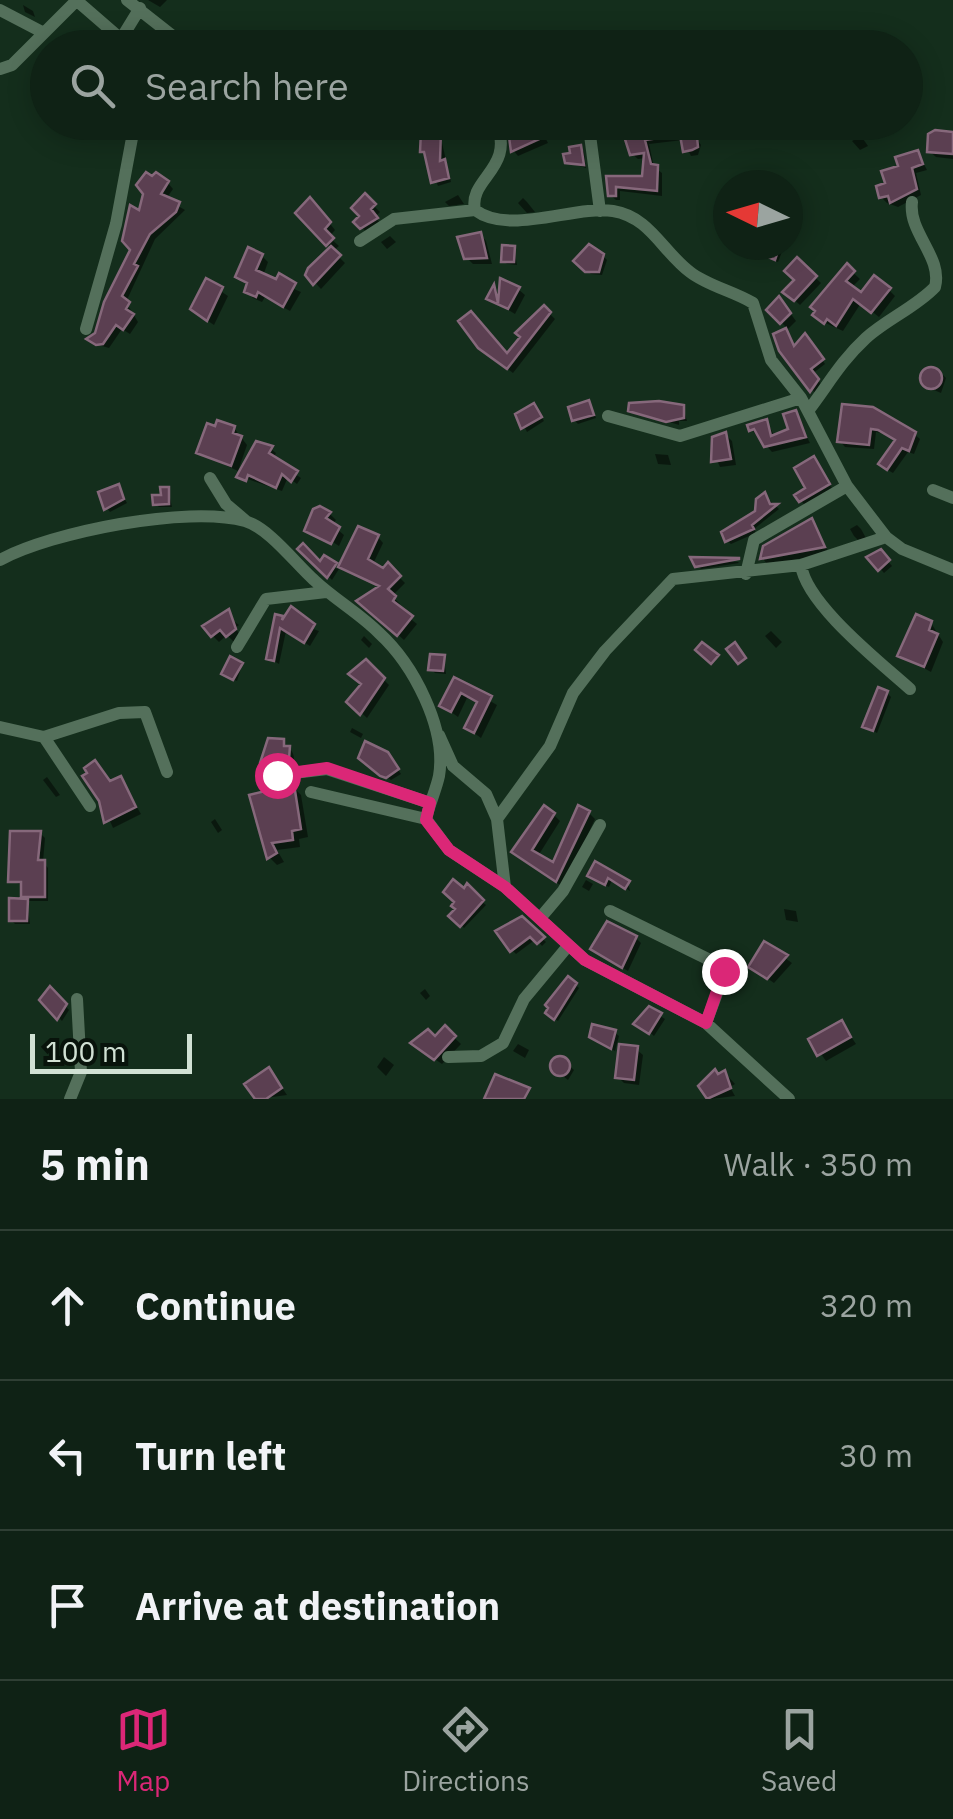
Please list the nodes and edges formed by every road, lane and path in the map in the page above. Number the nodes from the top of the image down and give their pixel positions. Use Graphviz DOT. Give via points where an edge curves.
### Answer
graph roads {
  1 [pos="76,0"];
  2 [pos="133,4"];
  3 [pos="0,10"];
  4 [pos="40,30"];
  5 [pos="46,30"];
  6 [pos="107,30"];
  7 [pos="125,30"];
  8 [pos="166,30"];
  9 [pos="30,46"];
  10 [pos="0,70"];
  11 [pos="131,140"];
  12 [pos="502,140"];
  13 [pos="591,140"];
  14 [pos="912,202"];
  15 [pos="475,210"];
  16 [pos="600,211"];
  17 [pos="360,241"];
  18 [pos="86,328"];
  19 [pos="801,398"];
  20 [pos="808,411"];
  21 [pos="608,416"];
  22 [pos="210,478"];
  23 [pos="847,486"];
  24 [pos="933,490"];
  25 [pos="953,498"];
  26 [pos="246,521"];
  27 [pos="886,537"];
  28 [pos="0,560"];
  29 [pos="801,565"];
  30 [pos="953,570"];
  31 [pos="746,574"];
  32 [pos="326,592"];
  33 [pos="237,647"];
  34 [pos="910,689"];
  35 [pos="0,727"];
  36 [pos="436,728"];
  37 [pos="44,737"];
  38 [pos="167,772"];
  39 [pos="277,775"];
  40 [pos="311,792"];
  41 [pos="430,803"];
  42 [pos="90,806"];
  43 [pos="497,818"];
  44 [pos="426,820"];
  45 [pos="600,825"];
  46 [pos="505,887"];
  47 [pos="610,911"];
  48 [pos="541,917"];
  49 [pos="568,946"];
  50 [pos="77,999"];
  51 [pos="706,1023"];
  52 [pos="448,1057"];
  53 [pos="70,1099"];
  54 [pos="790,1099"];
  1 -- 5 [label="street"];
  1 -- 6 [label="street"];
  2 -- 7 [label="street"];
  2 -- 8 [label="street"];
  3 -- 4 [label="street"];
  9 -- 10 [label="street"];
  11 -- 18 [label="street" via="116,224"];
  12 -- 15 [label="street" via="502,159 475,197"];
  13 -- 16 [label="street"];
  14 -- 20 [label="street" via="913,224 936,268 935,287 832,370"];
  15 -- 16 [label="street" via="537,220"];
  15 -- 17 [label="street" via="394,218"];
  16 -- 19 [label="street" via="639,218 694,275 753,303 772,360"];
  19 -- 20 [label="street"];
  19 -- 21 [label="street" via="680,436"];
  20 -- 23 [label="street"];
  22 -- 26 [label="street"];
  23 -- 27 [label="street"];
  23 -- 31 [label="street" via="754,540"];
  24 -- 25 [label="street"];
  26 -- 28 [label="street" via="150,519 22,548"];
  26 -- 32 [label="street"];
  27 -- 29 [label="street"];
  27 -- 30 [label="street"];
  29 -- 31 [label="street"];
  29 -- 34 [label="street" via="808,585 852,636"];
  31 -- 43 [label="street" via="663,585 573,694 550,746"];
  32 -- 33 [label="street" via="266,599"];
  32 -- 36 [label="street" via="379,632"];
  35 -- 37 [label="street"];
  36 -- 41 [label="street" via="439,774"];
  36 -- 43 [label="street" via="454,766 486,794"];
  37 -- 38 [label="street" via="145,712"];
  37 -- 42 [label="street"];
  39 -- 41 [label="street" via="327,768"];
  40 -- 44 [label="street"];
  41 -- 44 [label="street"];
  43 -- 46 [label="street"];
  44 -- 46 [label="street" via="449,850"];
  45 -- 48 [label="street"];
  46 -- 48 [label="street"];
  47 -- 51 [label="street" via="720,965 724,977"];
  48 -- 49 [label="street"];
  49 -- 51 [label="street"];
  49 -- 52 [label="street" via="524,999 503,1043 492,1052"];
  50 -- 53 [label="street" via="81,1072"];
  51 -- 54 [label="street"];
}
